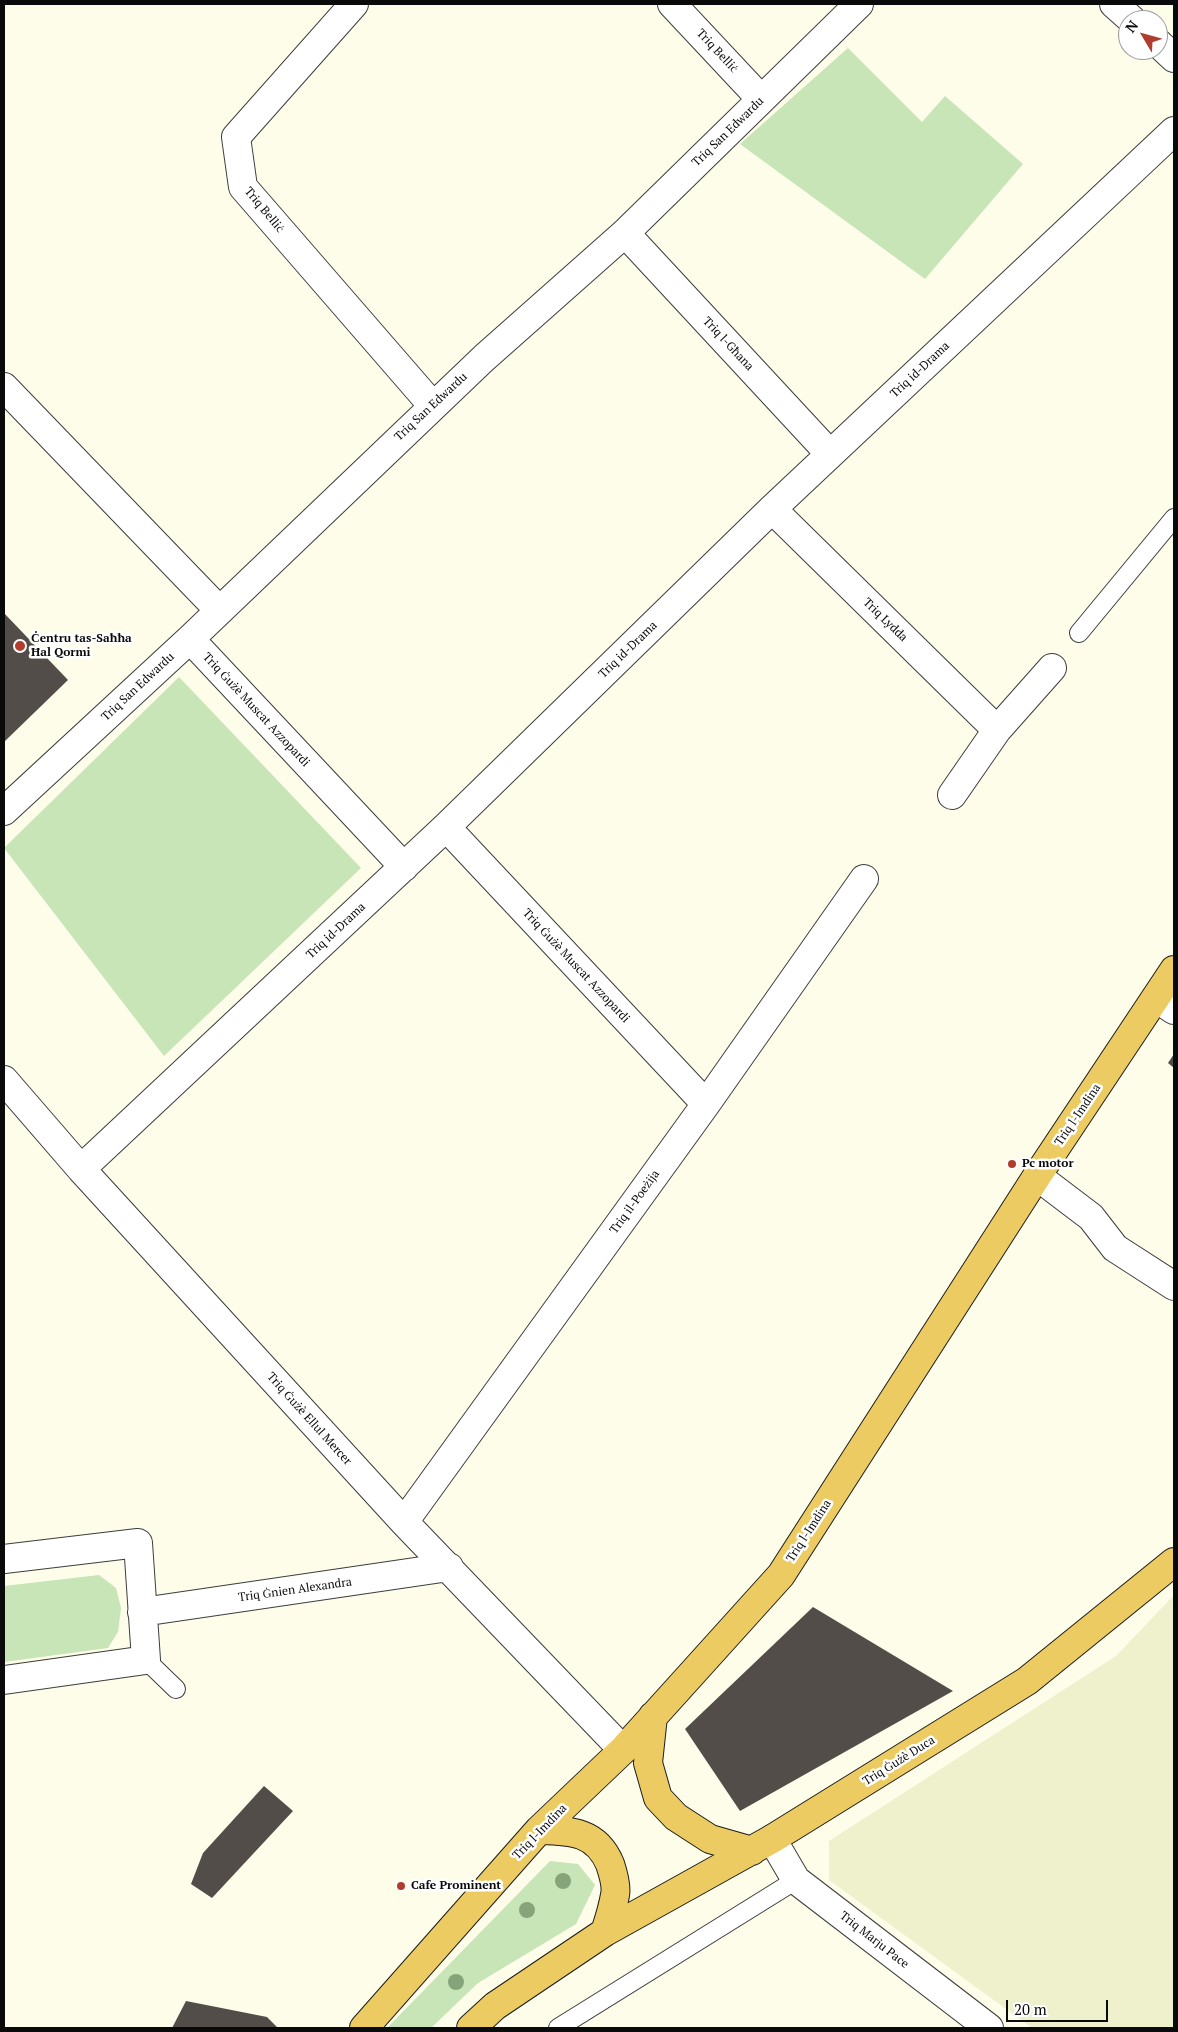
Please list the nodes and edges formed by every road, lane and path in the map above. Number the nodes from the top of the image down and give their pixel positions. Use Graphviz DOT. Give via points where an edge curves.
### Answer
graph roads {
  1 [pos="354,4"];
  2 [pos="672,4"];
  3 [pos="859,4"];
  4 [pos="762,99"];
  5 [pos="1174,131"];
  6 [pos="625,233"];
  7 [pos="4,387"];
  8 [pos="433,406"];
  9 [pos="830,454"];
  10 [pos="772,509"];
  11 [pos="1174,518"];
  12 [pos="219,610"];
  13 [pos="1079,632"];
  14 [pos="190,639"];
  15 [pos="1052,668"];
  16 [pos="997,730"];
  17 [pos="952,795"];
  18 [pos="4,811"];
  19 [pos="446,828"];
  20 [pos="404,868"];
  21 [pos="864,879"];
  22 [pos="1174,970"];
  23 [pos="1165,1004"];
  24 [pos="4,1080"];
  25 [pos="706,1104"];
  26 [pos="81,1169"];
  27 [pos="1037,1176"];
  28 [pos="1174,1286"];
  29 [pos="404,1522"];
  30 [pos="4,1559"];
  31 [pos="1174,1562"];
  32 [pos="448,1567"];
  33 [pos="142,1612"];
  34 [pos="146,1660"];
  35 [pos="4,1680"];
  36 [pos="176,1688"];
  37 [pos="653,1716"];
  38 [pos="623,1750"];
  39 [pos="539,1830"];
  40 [pos="762,1845"];
  41 [pos="796,1880"];
  42 [pos="606,1932"];
  43 [pos="364,2028"];
  44 [pos="470,2028"];
  45 [pos="558,2028"];
  46 [pos="989,2028"];
  1 -- 8 [label="street, Triq Belliċ" via="236,137 243,187"];
  2 -- 4 [label="street, Triq Belliċ"];
  3 -- 4 [label="street, Triq San Edwardu"];
  4 -- 6 [label="street, Triq San Edwardu"];
  5 -- 9 [label="street, Triq id-Drama"];
  6 -- 8 [label="street, Triq San Edwardu"];
  6 -- 9 [label="street, Triq l-Għana"];
  7 -- 12 [label="street"];
  8 -- 12 [label="street, Triq San Edwardu"];
  9 -- 10 [label="street, Triq id-Drama"];
  10 -- 16 [label="street, Triq Lydda"];
  10 -- 19 [label="street, Triq id-Drama"];
  11 -- 13 [label="lane"];
  12 -- 14 [label="street, Triq San Edwardu"];
  14 -- 18 [label="street, Triq San Edwardu"];
  14 -- 20 [label="street, Triq Ġużè Muscat Azzopardi"];
  15 -- 16 [label="street"];
  16 -- 17 [label="street"];
  19 -- 20 [label="street, Triq id-Drama"];
  19 -- 25 [label="street, Triq Ġużè Muscat Azzopardi"];
  20 -- 26 [label="street, Triq id-Drama"];
  21 -- 25 [label="street, Triq il-Poeżija"];
  22 -- 23 [label="highway, Triq l-Imdina"];
  23 -- 27 [label="highway, Triq l-Imdina"];
  24 -- 26 [label="street, Triq Ġużè Ellul Mercer"];
  25 -- 29 [label="street, Triq il-Poeżija"];
  26 -- 29 [label="street, Triq Ġużè Ellul Mercer"];
  27 -- 28 [label="street" via="1091,1217 1115,1248"];
  27 -- 37 [label="highway, Triq l-Imdina" via="780,1575"];
  29 -- 32 [label="street, Triq Ġużè Ellul Mercer"];
  30 -- 33 [label="street" via="138,1543"];
  31 -- 40 [label="highway, Triq Ġużè Duca" via="1027,1682"];
  32 -- 33 [label="street, Triq Ġnien Alexandra"];
  32 -- 38 [label="street, Triq Ġużè Ellul Mercer"];
  33 -- 34 [label="street"];
  34 -- 35 [label="street"];
  34 -- 36 [label="lane"];
  37 -- 38 [label="highway, Triq l-Imdina"];
  37 -- 40 [label="highway" via="648,1763 658,1798 676,1817 710,1839"];
  38 -- 39 [label="highway, Triq l-Imdina"];
  39 -- 42 [label="highway" via="570,1831 587,1836 604,1851 616,1892"];
  39 -- 43 [label="highway, Triq l-Imdina"];
  40 -- 41 [label="street, Triq Marju Pace"];
  40 -- 42 [label="highway, Triq Ġużè Duca"];
  41 -- 45 [label="lane"];
  41 -- 46 [label="street, Triq Marju Pace"];
  42 -- 44 [label="highway" via="495,2006"];
}
